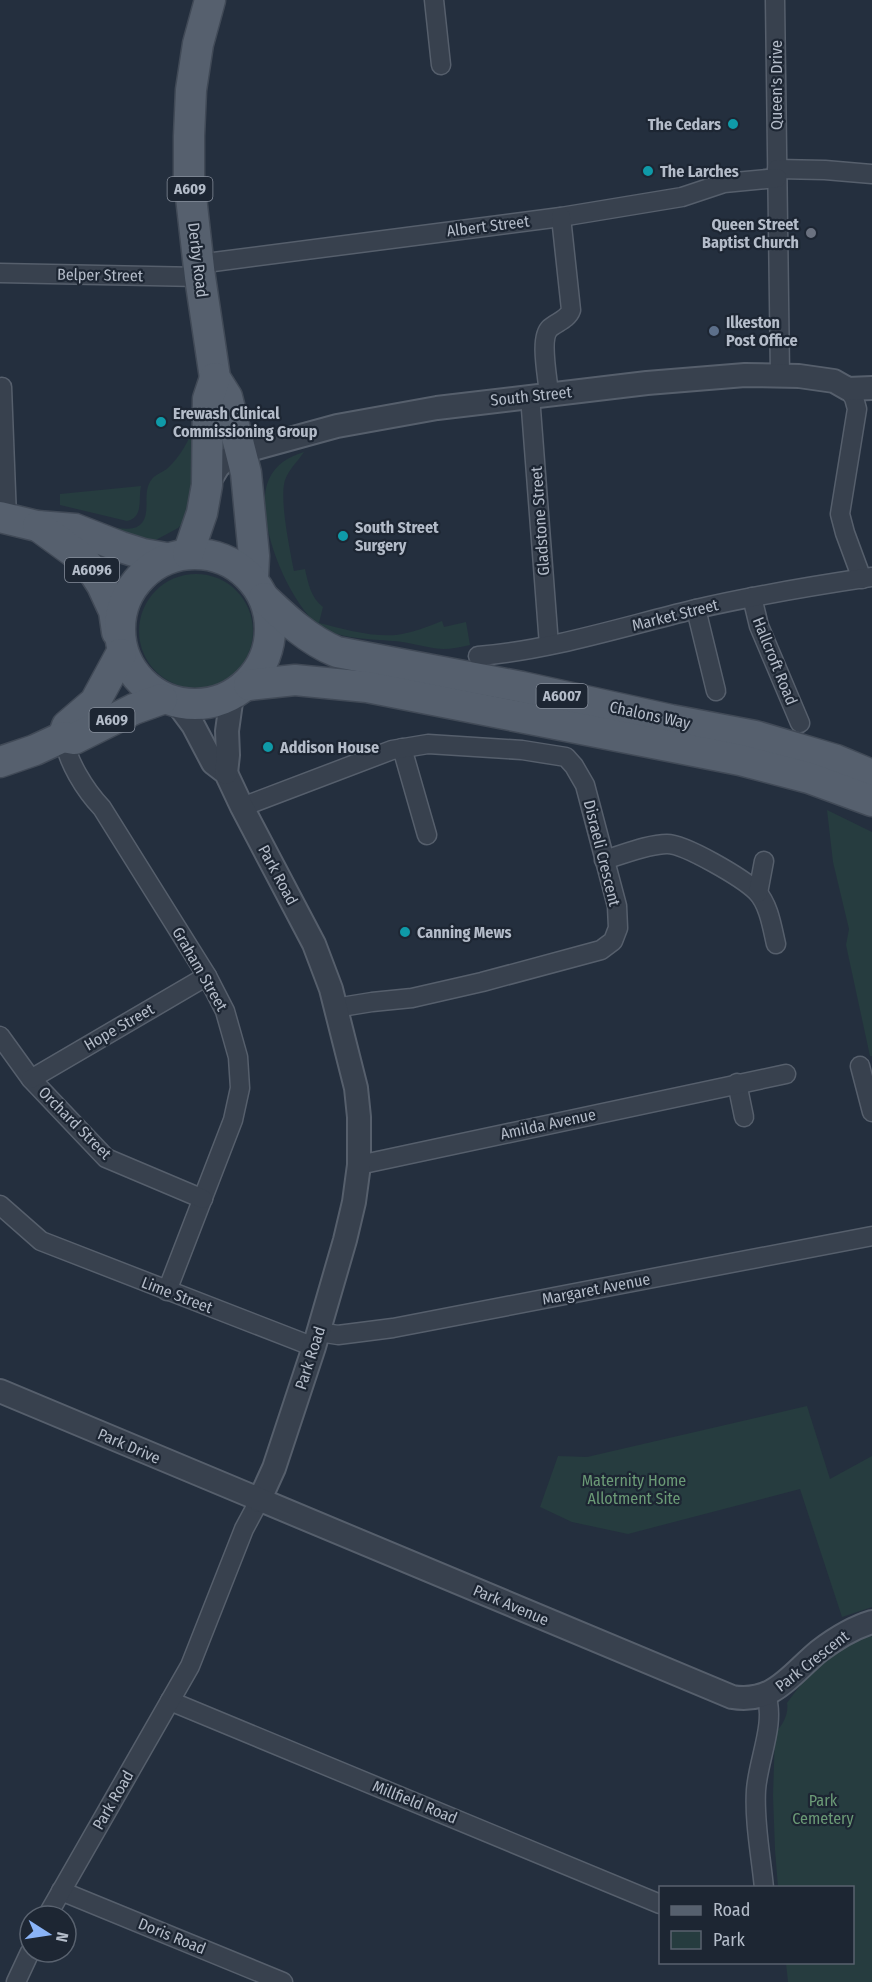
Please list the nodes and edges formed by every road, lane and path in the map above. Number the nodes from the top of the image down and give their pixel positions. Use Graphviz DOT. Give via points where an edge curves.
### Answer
graph roads {
  1 [pos="210,0"];
  2 [pos="434,0"];
  3 [pos="775,0"];
  4 [pos="441,65"];
  5 [pos="777,173"];
  6 [pos="872,174"];
  7 [pos="561,217"];
  8 [pos="199,271"];
  9 [pos="0,273"];
  10 [pos="780,375"];
  11 [pos="215,378"];
  12 [pos="2,387"];
  13 [pos="872,388"];
  14 [pos="848,389"];
  15 [pos="540,395"];
  16 [pos="242,452"];
  17 [pos="207,485"];
  18 [pos="3,518"];
  19 [pos="37,525"];
  20 [pos="177,556"];
  21 [pos="867,578"];
  22 [pos="258,587"];
  23 [pos="752,597"];
  24 [pos="696,609"];
  25 [pos="119,644"];
  26 [pos="546,650"];
  27 [pos="478,656"];
  28 [pos="240,690"];
  29 [pos="716,691"];
  30 [pos="169,700"];
  31 [pos="800,723"];
  32 [pos="63,737"];
  33 [pos="402,748"];
  34 [pos="0,762"];
  35 [pos="226,773"];
  36 [pos="872,775"];
  37 [pos="872,801"];
  38 [pos="242,807"];
  39 [pos="427,835"];
  40 [pos="604,860"];
  41 [pos="764,861"];
  42 [pos="758,892"];
  43 [pos="776,944"];
  44 [pos="207,976"];
  45 [pos="335,1008"];
  46 [pos="0,1036"];
  47 [pos="860,1066"];
  48 [pos="786,1074"];
  49 [pos="31,1079"];
  50 [pos="737,1083"];
  51 [pos="872,1112"];
  52 [pos="744,1117"];
  53 [pos="359,1165"];
  54 [pos="203,1199"];
  55 [pos="0,1205"];
  56 [pos="872,1236"];
  57 [pos="167,1291"];
  58 [pos="317,1340"];
  59 [pos="0,1391"];
  60 [pos="259,1500"];
  61 [pos="872,1622"];
  62 [pos="766,1695"];
  63 [pos="170,1701"];
  64 [pos="764,1886"];
  65 [pos="61,1891"];
  66 [pos="54,1904"];
  67 [pos="659,1904"];
  68 [pos="24,1964"];
  69 [pos="16,1982"];
  70 [pos="283,1982"];
  1 -- 8 [label="main road, Derby Road / A609" via="198,44 189,111 189,179"];
  2 -- 4 [label="street"];
  3 -- 5 [label="street, Queen's Drive"];
  5 -- 6 [label="street, Albert Street" via="825,170"];
  5 -- 7 [label="street, Albert Street" via="724,183 682,197"];
  5 -- 10 [label="street, Queen's Drive"];
  7 -- 8 [label="street, Albert Street"];
  7 -- 15 [label="street, Gladstone Street" via="571,310 544,338"];
  8 -- 9 [label="street, Belper Street"];
  8 -- 11 [label="main road, Derby Road / A609"];
  10 -- 14 [label="street, South Street" via="834,381"];
  10 -- 15 [label="street, South Street" via="721,376"];
  11 -- 16 [label="main road, Derby Road / A609" via="227,397"];
  11 -- 17 [label="main road, Derby Road / A609" via="208,399"];
  12 -- 18 [label="street"];
  13 -- 14 [label="street, South Street"];
  14 -- 21 [label="street" via="857,409 840,514"];
  15 -- 16 [label="street, South Street" via="369,419"];
  15 -- 26 [label="street, Gladstone Street"];
  16 -- 17 [label="street, South Street" via="224,461"];
  16 -- 22 [label="main road, Derby Road / A609"];
  17 -- 20 [label="main road, Derby Road / A609" via="202,513"];
  18 -- 19 [label="main road, A6096"];
  19 -- 20 [label="main road, A6096" via="75,529 143,554"];
  19 -- 25 [label="main road, A6096" via="93,571 114,611"];
  20 -- 22 [label="main road" via="219,560 238,567"];
  20 -- 25 [label="main road" via="147,571 129,594 120,618"];
  21 -- 23 [label="street, Market Street"];
  22 -- 28 [label="main road" via="271,622 269,638 266,652"];
  22 -- 36 [label="main road, Chalons Way / A6007" via="294,627 337,652 755,736"];
  23 -- 24 [label="street, Market Street"];
  23 -- 31 [label="street, Hallcroft Road" via="759,626"];
  24 -- 26 [label="street, Market Street"];
  24 -- 29 [label="street"];
  25 -- 30 [label="main road" via="133,674"];
  25 -- 32 [label="main road, A609" via="95,702 67,726"];
  26 -- 27 [label="street, Market Street"];
  28 -- 30 [label="main road" via="206,704"];
  28 -- 35 [label="street" via="227,731"];
  28 -- 37 [label="main road, Chalons Way / A6007" via="295,680 367,687 740,760 809,778"];
  30 -- 32 [label="main road, A609" via="134,710 74,739"];
  30 -- 35 [label="street" via="193,725 213,763"];
  32 -- 34 [label="main road, A609"];
  32 -- 44 [label="street, Graham Street" via="66,751 91,797 102,808"];
  33 -- 38 [label="street, Disraeli Crescent"];
  33 -- 39 [label="street"];
  33 -- 40 [label="street, Disraeli Crescent" via="428,744 566,757 585,785"];
  35 -- 38 [label="street, Park Road"];
  38 -- 45 [label="street, Park Road" via="314,944"];
  40 -- 42 [label="street" via="670,844 715,864"];
  40 -- 45 [label="street, Disraeli Crescent" via="617,906 618,928 613,941 601,950 412,998"];
  41 -- 42 [label="street"];
  42 -- 43 [label="street"];
  44 -- 49 [label="street, Hope Street"];
  44 -- 54 [label="street, Graham Street" via="230,1025 240,1080 233,1120"];
  45 -- 53 [label="street, Park Road" via="356,1088"];
  46 -- 49 [label="street, Orchard Street"];
  47 -- 51 [label="street" via="858,1091"];
  48 -- 50 [label="street, Amilda Avenue"];
  49 -- 54 [label="street, Orchard Street" via="106,1158"];
  50 -- 52 [label="street"];
  50 -- 53 [label="street, Amilda Avenue"];
  53 -- 58 [label="street, Park Road" via="345,1240"];
  54 -- 57 [label="street, Graham Street"];
  55 -- 57 [label="street, Lime Street" via="41,1241"];
  56 -- 58 [label="street, Margaret Avenue"];
  57 -- 58 [label="street, Lime Street" via="248,1322"];
  58 -- 60 [label="street, Park Road" via="274,1468"];
  59 -- 60 [label="street, Park Drive"];
  60 -- 62 [label="street, Park Avenue" via="732,1697"];
  60 -- 63 [label="street, Park Road" via="196,1653"];
  61 -- 62 [label="street, Park Crescent" via="841,1635"];
  62 -- 64 [label="street, Park Crescent" via="770,1713 756,1792"];
  63 -- 65 [label="street, Park Road"];
  63 -- 67 [label="street, Millfield Road"];
  65 -- 66 [label="street, Park Road"];
  65 -- 70 [label="street, Doris Road"];
  68 -- 69 [label="street"];
}
